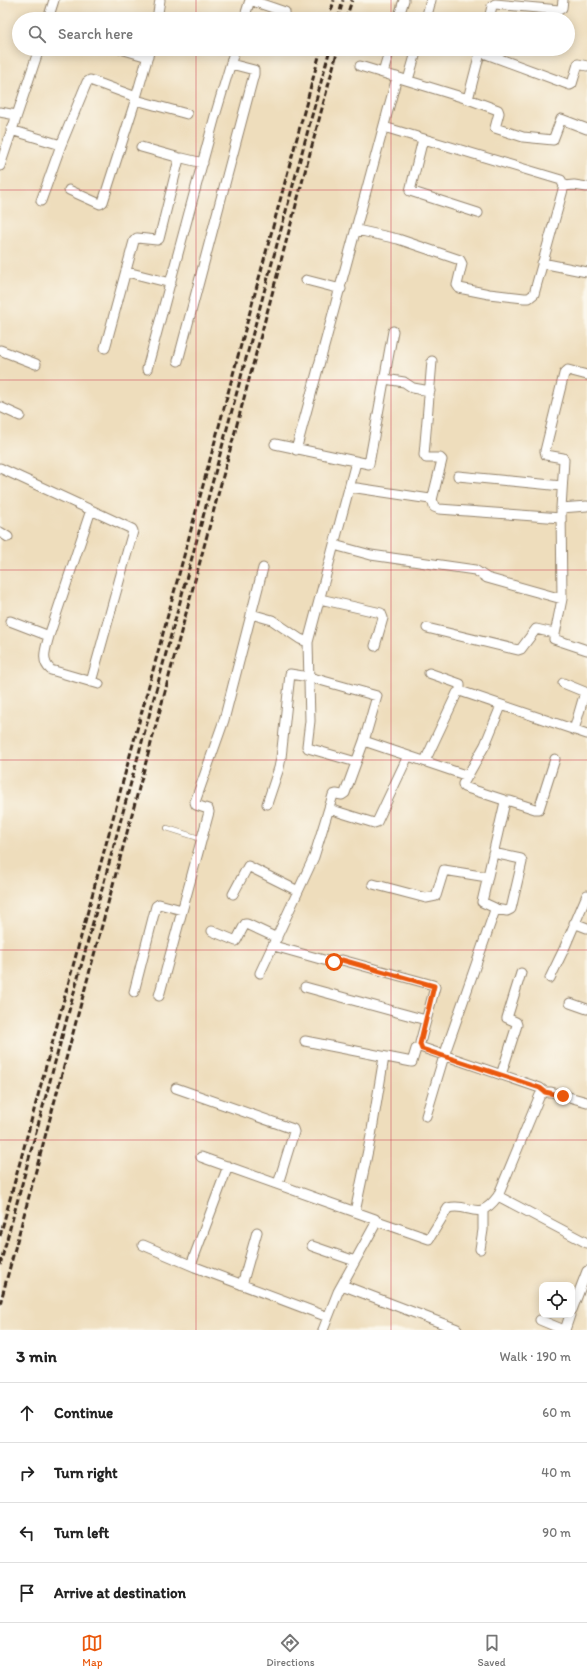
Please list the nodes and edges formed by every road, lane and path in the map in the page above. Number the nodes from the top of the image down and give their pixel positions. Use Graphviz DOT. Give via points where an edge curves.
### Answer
graph roads {
  1 [pos="54,0"];
  2 [pos="160,0"];
  3 [pos="250,0"];
  4 [pos="404,0"];
  5 [pos="432,0"];
  6 [pos="563,0"];
  7 [pos="512,3"];
  8 [pos="274,4"];
  9 [pos="50,12"];
  10 [pos="158,12"];
  11 [pos="246,12"];
  12 [pos="285,12"];
  13 [pos="400,12"];
  14 [pos="428,12"];
  15 [pos="491,12"];
  16 [pos="37,56"];
  17 [pos="148,56"];
  18 [pos="233,56"];
  19 [pos="388,56"];
  20 [pos="415,56"];
  21 [pos="479,56"];
  22 [pos="496,56"];
  23 [pos="231,64"];
  24 [pos="360,66"];
  25 [pos="587,66"];
  26 [pos="383,73"];
  27 [pos="397,77"];
  28 [pos="408,80"];
  29 [pos="136,99"];
  30 [pos="468,99"];
  31 [pos="0,112"];
  32 [pos="187,114"];
  33 [pos="16,115"];
  34 [pos="384,127"];
  35 [pos="587,129"];
  36 [pos="12,130"];
  37 [pos="423,139"];
  38 [pos="60,145"];
  39 [pos="141,147"];
  40 [pos="3,148"];
  41 [pos="180,158"];
  42 [pos="203,163"];
  43 [pos="0,166"];
  44 [pos="564,186"];
  45 [pos="587,187"];
  46 [pos="69,190"];
  47 [pos="42,201"];
  48 [pos="478,213"];
  49 [pos="357,230"];
  50 [pos="542,263"];
  51 [pos="127,272"];
  52 [pos="587,272"];
  53 [pos="306,280"];
  54 [pos="171,283"];
  55 [pos="341,289"];
  56 [pos="393,331"];
  57 [pos="105,348"];
  58 [pos="0,350"];
  59 [pos="178,361"];
  60 [pos="432,361"];
  61 [pos="36,364"];
  62 [pos="147,369"];
  63 [pos="587,375"];
  64 [pos="385,379"];
  65 [pos="430,391"];
  66 [pos="0,407"];
  67 [pos="20,416"];
  68 [pos="275,444"];
  69 [pos="296,450"];
  70 [pos="356,462"];
  71 [pos="0,468"];
  72 [pos="458,476"];
  73 [pos="562,486"];
  74 [pos="350,487"];
  75 [pos="432,500"];
  76 [pos="587,506"];
  77 [pos="561,508"];
  78 [pos="91,510"];
  79 [pos="561,518"];
  80 [pos="334,545"];
  81 [pos="263,568"];
  82 [pos="320,599"];
  83 [pos="562,599"];
  84 [pos="251,614"];
  85 [pos="10,621"];
  86 [pos="427,628"];
  87 [pos="554,633"];
  88 [pos="49,636"];
  89 [pos="308,642"];
  90 [pos="375,646"];
  91 [pos="587,650"];
  92 [pos="429,673"];
  93 [pos="309,677"];
  94 [pos="563,683"];
  95 [pos="460,691"];
  96 [pos="501,706"];
  97 [pos="574,730"];
  98 [pos="587,734"];
  99 [pos="364,741"];
  100 [pos="408,756"];
  101 [pos="555,759"];
  102 [pos="425,761"];
  103 [pos="356,762"];
  104 [pos="468,776"];
  105 [pos="504,801"];
  106 [pos="267,804"];
  107 [pos="329,809"];
  108 [pos="166,828"];
  109 [pos="202,839"];
  110 [pos="493,853"];
  111 [pos="487,877"];
  112 [pos="373,884"];
  113 [pos="298,891"];
  114 [pos="233,894"];
  115 [pos="587,895"];
  116 [pos="495,909"];
  117 [pos="182,910"];
  118 [pos="574,923"];
  119 [pos="587,928"];
  120 [pos="212,931"];
  121 [pos="275,942"];
  122 [pos="260,973"];
  123 [pos="521,973"];
  124 [pos="550,978"];
  125 [pos="305,987"];
  126 [pos="134,992"];
  127 [pos="159,996"];
  128 [pos="570,1003"];
  129 [pos="587,1009"];
  130 [pos="426,1020"];
  131 [pos="305,1041"];
  132 [pos="420,1047"];
  133 [pos="444,1056"];
  134 [pos="384,1057"];
  135 [pos="501,1075"];
  136 [pos="176,1088"];
  137 [pos="545,1092"];
  138 [pos="587,1102"];
  139 [pos="426,1116"];
  140 [pos="201,1157"];
  141 [pos="228,1166"];
  142 [pos="278,1184"];
  143 [pos="498,1196"];
  144 [pos="483,1210"];
  145 [pos="355,1212"];
  146 [pos="377,1222"];
  147 [pos="257,1232"];
  148 [pos="587,1243"];
  149 [pos="143,1245"];
  150 [pos="312,1246"];
  151 [pos="480,1249"];
  152 [pos="355,1261"];
  153 [pos="191,1265"];
  154 [pos="587,1271"];
  155 [pos="242,1285"];
  156 [pos="342,1285"];
  157 [pos="575,1302"];
  158 [pos="328,1317"];
  159 [pos="569,1318"];
  160 [pos="540,1320"];
  161 [pos="457,1329"];
  162 [pos="323,1330"];
  163 [pos="564,1330"];
  1 -- 9 [label="street"];
  2 -- 10 [label="street"];
  3 -- 8 [label="street"];
  3 -- 11 [label="street"];
  4 -- 13 [label="street"];
  5 -- 14 [label="street"];
  6 -- 7 [label="street" via="562,8 559,10"];
  7 -- 15 [label="street" via="493,5"];
  8 -- 12 [label="street"];
  16 -- 33 [label="street"];
  17 -- 29 [label="street"];
  18 -- 23 [label="street"];
  19 -- 26 [label="street"];
  20 -- 28 [label="street"];
  21 -- 30 [label="street"];
  22 -- 25 [label="street" via="570,85 578,64"];
  23 -- 42 [label="street"];
  23 -- 59 [label="street" via="254,70 254,74"];
  24 -- 26 [label="street"];
  26 -- 27 [label="street"];
  27 -- 28 [label="street"];
  27 -- 34 [label="street"];
  28 -- 30 [label="street"];
  29 -- 32 [label="street"];
  29 -- 38 [label="street" via="88,81"];
  29 -- 46 [label="street" via="103,202 100,204"];
  30 -- 35 [label="street" via="499,111 496,129 523,137 553,140 561,119"];
  31 -- 33 [label="street"];
  33 -- 36 [label="street"];
  34 -- 37 [label="street"];
  34 -- 49 [label="street"];
  36 -- 38 [label="street"];
  36 -- 40 [label="street"];
  37 -- 44 [label="street" via="561,180"];
  37 -- 48 [label="street" via="410,191"];
  38 -- 47 [label="street"];
  39 -- 41 [label="street"];
  40 -- 43 [label="street"];
  41 -- 42 [label="street"];
  41 -- 51 [label="street" via="159,239 136,239"];
  42 -- 54 [label="street"];
  44 -- 45 [label="street"];
  44 -- 50 [label="street"];
  49 -- 50 [label="street" via="398,239 460,260 462,264 458,287 490,294 524,298 532,296"];
  49 -- 55 [label="street"];
  50 -- 52 [label="street"];
  51 -- 54 [label="street"];
  51 -- 57 [label="street"];
  53 -- 55 [label="street"];
  54 -- 62 [label="street"];
  55 -- 69 [label="street"];
  56 -- 64 [label="street"];
  58 -- 61 [label="street"];
  60 -- 65 [label="street"];
  63 -- 73 [label="street" via="568,370 564,374 545,451 546,455 564,459"];
  64 -- 65 [label="street"];
  64 -- 70 [label="street" via="370,463"];
  65 -- 75 [label="street" via="424,455 426,458 442,460"];
  66 -- 67 [label="street"];
  68 -- 69 [label="street"];
  69 -- 70 [label="street"];
  70 -- 74 [label="street"];
  71 -- 78 [label="street"];
  72 -- 73 [label="street"];
  73 -- 77 [label="street"];
  74 -- 75 [label="street"];
  74 -- 80 [label="street"];
  75 -- 79 [label="street" via="434,507 439,509"];
  76 -- 77 [label="street"];
  77 -- 79 [label="street"];
  78 -- 88 [label="street"];
  78 -- 88 [label="street" via="133,531 95,683 51,670 46,666 44,653"];
  79 -- 83 [label="street"];
  80 -- 82 [label="street"];
  80 -- 83 [label="street" via="372,555 475,570 487,578"];
  81 -- 84 [label="street"];
  82 -- 89 [label="street"];
  82 -- 90 [label="street" via="381,613 383,618"];
  83 -- 87 [label="street"];
  84 -- 89 [label="street" via="276,621"];
  84 -- 109 [label="street" via="224,720 195,802 209,811"];
  85 -- 88 [label="street"];
  86 -- 87 [label="street" via="518,650 536,629"];
  87 -- 91 [label="street" via="555,640"];
  89 -- 93 [label="street"];
  92 -- 95 [label="street" via="460,684"];
  93 -- 99 [label="street" via="377,696"];
  93 -- 103 [label="street" via="310,721 307,747"];
  93 -- 106 [label="street" via="291,673 289,675 279,768"];
  94 -- 97 [label="street" via="584,692"];
  95 -- 96 [label="street"];
  95 -- 102 [label="street"];
  96 -- 97 [label="street"];
  96 -- 104 [label="street" via="485,745"];
  97 -- 98 [label="street"];
  99 -- 100 [label="street"];
  99 -- 103 [label="street"];
  100 -- 102 [label="street"];
  100 -- 107 [label="street" via="376,822"];
  101 -- 105 [label="street" via="539,809"];
  102 -- 104 [label="street"];
  103 -- 107 [label="street" via="345,793 333,795"];
  104 -- 105 [label="street" via="464,787"];
  105 -- 110 [label="street"];
  107 -- 113 [label="street" via="314,857"];
  108 -- 109 [label="lane"];
  109 -- 117 [label="street"];
  110 -- 111 [label="street"];
  110 -- 116 [label="street" via="521,859 522,862 511,909"];
  111 -- 112 [label="street" via="444,870 436,896 432,898"];
  111 -- 116 [label="street" via="482,904"];
  113 -- 114 [label="street" via="248,866"];
  113 -- 121 [label="street"];
  115 -- 118 [label="street"];
  116 -- 133 [label="street"];
  117 -- 126 [label="street" via="159,904 156,906"];
  117 -- 127 [label="street"];
  118 -- 119 [label="street"];
  118 -- 124 [label="street"];
  120 -- 121 [label="street" via="236,941 247,924"];
  121 -- 122 [label="street"];
  121 -- 130 [label="street" via="330,962 342,960 433,985 435,987"];
  123 -- 135 [label="street" via="507,1018 517,1025"];
  125 -- 130 [label="street"];
  128 -- 129 [label="street"];
  130 -- 132 [label="street"];
  131 -- 134 [label="street"];
  132 -- 133 [label="street"];
  132 -- 134 [label="street" via="416,1049 412,1062"];
  133 -- 135 [label="street"];
  133 -- 139 [label="street"];
  134 -- 145 [label="street" via="372,1136"];
  135 -- 137 [label="street"];
  136 -- 142 [label="street" via="293,1129"];
  137 -- 138 [label="street"];
  137 -- 143 [label="street" via="540,1095"];
  140 -- 141 [label="street"];
  141 -- 142 [label="street"];
  141 -- 153 [label="street"];
  142 -- 145 [label="street"];
  143 -- 144 [label="street"];
  143 -- 148 [label="street"];
  144 -- 146 [label="street" via="448,1208 429,1239"];
  144 -- 151 [label="street"];
  145 -- 146 [label="street"];
  146 -- 152 [label="street"];
  147 -- 155 [label="street"];
  149 -- 153 [label="street"];
  150 -- 152 [label="street"];
  152 -- 156 [label="street"];
  153 -- 155 [label="street"];
  154 -- 157 [label="street"];
  155 -- 158 [label="street"];
  156 -- 158 [label="street"];
  156 -- 161 [label="street"];
  158 -- 162 [label="street"];
  159 -- 163 [label="street"];
  160 -- 163 [label="street"];
}
